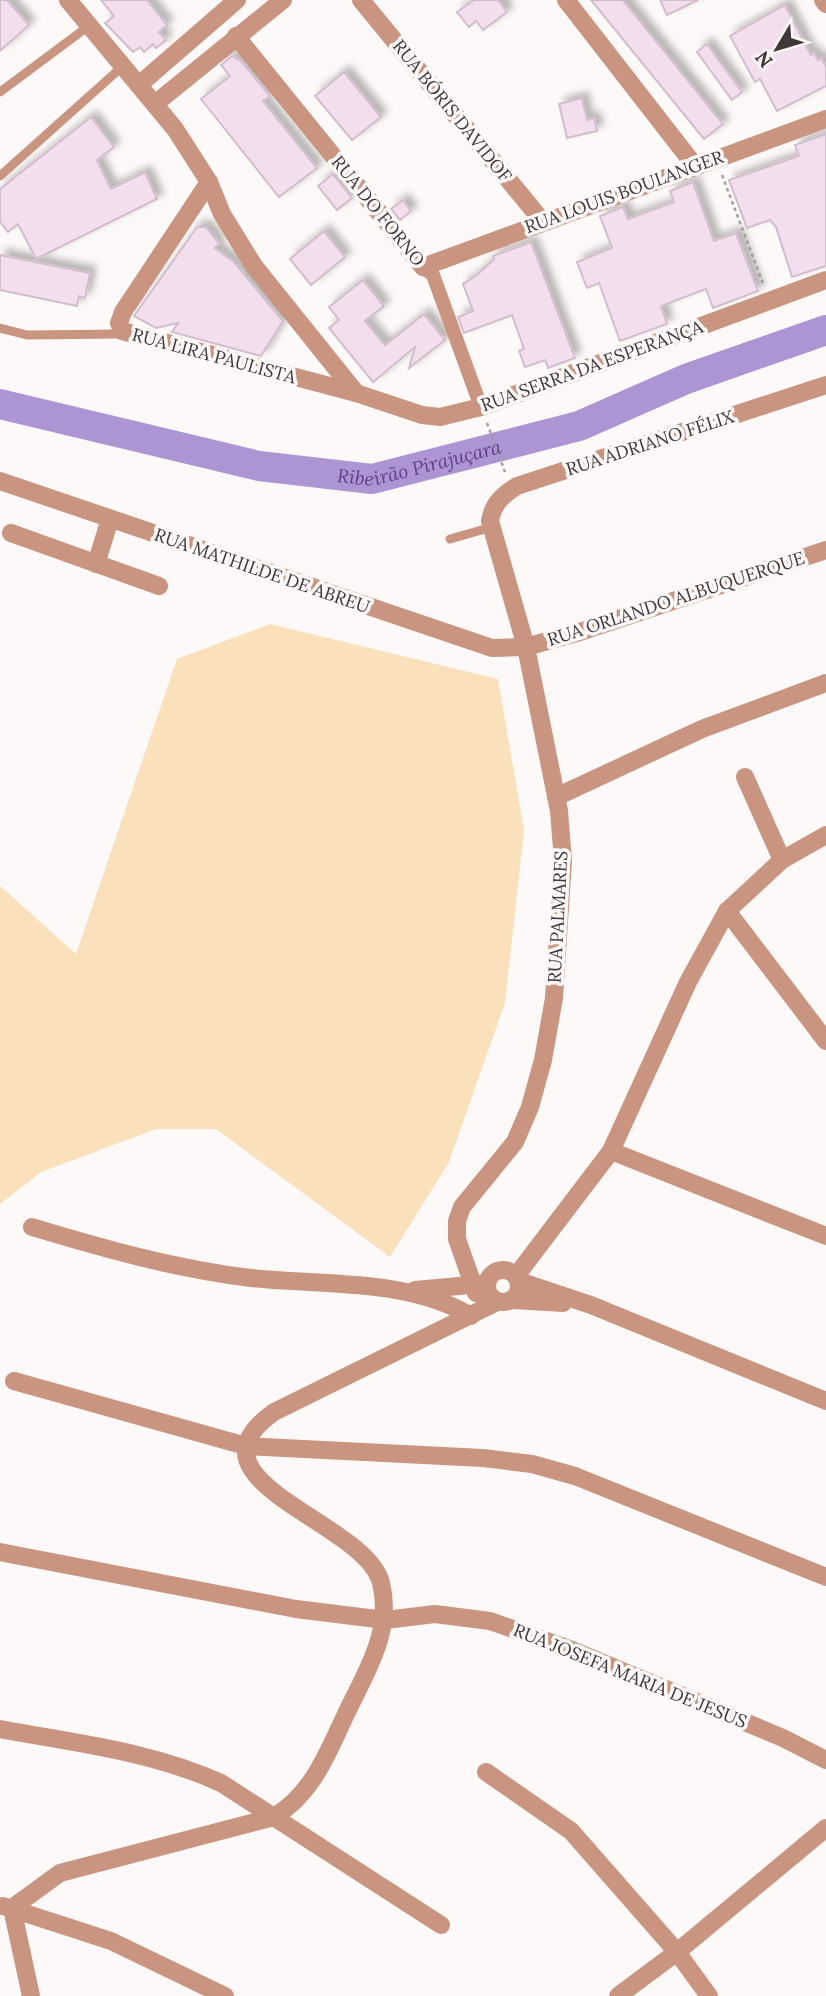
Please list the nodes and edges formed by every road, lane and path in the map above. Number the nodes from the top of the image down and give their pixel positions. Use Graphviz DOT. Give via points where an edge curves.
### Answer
graph roads {
  1 [pos="68,0"];
  2 [pos="237,0"];
  3 [pos="283,0"];
  4 [pos="361,0"];
  5 [pos="566,0"];
  6 [pos="90,25"];
  7 [pos="236,36"];
  8 [pos="124,65"];
  9 [pos="140,84"];
  10 [pos="0,92"];
  11 [pos="156,103"];
  12 [pos="826,119"];
  13 [pos="716,158"];
  14 [pos="695,166"];
  15 [pos="0,176"];
  16 [pos="209,181"];
  17 [pos="542,222"];
  18 [pos="423,267"];
  19 [pos="826,280"];
  20 [pos="769,301"];
  21 [pos="0,328"];
  22 [pos="125,334"];
  23 [pos="826,384"];
  24 [pos="356,393"];
  25 [pos="484,415"];
  26 [pos="506,475"];
  27 [pos="0,481"];
  28 [pos="110,519"];
  29 [pos="491,524"];
  30 [pos="11,533"];
  31 [pos="450,540"];
  32 [pos="826,550"];
  33 [pos="96,564"];
  34 [pos="159,586"];
  35 [pos="526,647"];
  36 [pos="826,683"];
  37 [pos="744,777"];
  38 [pos="556,797"];
  39 [pos="826,835"];
  40 [pos="782,860"];
  41 [pos="727,911"];
  42 [pos="826,1041"];
  43 [pos="611,1151"];
  44 [pos="32,1227"];
  45 [pos="826,1236"];
  46 [pos="512,1276"];
  47 [pos="405,1292"];
  48 [pos="489,1292"];
  49 [pos="591,1305"];
  50 [pos="463,1312"];
  51 [pos="13,1381"];
  52 [pos="826,1401"];
  53 [pos="246,1446"];
  54 [pos="0,1552"];
  55 [pos="826,1577"];
  56 [pos="385,1620"];
  57 [pos="0,1728"];
  58 [pos="826,1760"];
  59 [pos="486,1772"];
  60 [pos="274,1817"];
  61 [pos="826,1828"];
  62 [pos="6,1906"];
  63 [pos="440,1925"];
  64 [pos="677,1952"];
  65 [pos="31,1996"];
  66 [pos="225,1996"];
  67 [pos="618,1996"];
  68 [pos="709,1996"];
  1 -- 6 [label="street"];
  2 -- 9 [label="street"];
  3 -- 7 [label="street"];
  4 -- 17 [label="street, RUA BÓRIS DAVIDOF"];
  5 -- 14 [label="street"];
  6 -- 8 [label="street"];
  6 -- 10 [label="lane"];
  7 -- 11 [label="street"];
  7 -- 18 [label="street, RUA DO FORNO"];
  8 -- 9 [label="street"];
  8 -- 15 [label="lane"];
  9 -- 11 [label="street"];
  11 -- 16 [label="street"];
  12 -- 13 [label="street, RUA LOUIS BOULANGER"];
  13 -- 14 [label="street, RUA LOUIS BOULANGER"];
  13 -- 20 [label="path"];
  14 -- 17 [label="street, RUA LOUIS BOULANGER"];
  16 -- 22 [label="street, RUA LIRA PAULISTA" via="123,312 119,326"];
  16 -- 24 [label="street" via="222,214 254,266"];
  17 -- 18 [label="street, RUA LOUIS BOULANGER"];
  18 -- 25 [label="street, RUA DO FORNO" via="433,275"];
  19 -- 20 [label="street, RUA SERRA DA ESPERANÇA"];
  20 -- 25 [label="street, RUA SERRA DA ESPERANÇA"];
  21 -- 22 [label="lane" via="27,335"];
  22 -- 24 [label="street, RUA LIRA PAULISTA"];
  23 -- 29 [label="street, RUA ADRIANO FÉLIX" via="517,486 497,502"];
  24 -- 25 [label="street, RUA SERRA DA ESPERANÇA" via="422,415"];
  25 -- 26 [label="path"];
  27 -- 28 [label="street, RUA MATHILDE DE ABREU"];
  28 -- 33 [label="street"];
  28 -- 35 [label="street, RUA MATHILDE DE ABREU" via="492,648"];
  29 -- 31 [label="lane"];
  29 -- 35 [label="street, RUA PALMARES"];
  30 -- 33 [label="street"];
  32 -- 35 [label="street, RUA ORLANDO ALBUQUERQUE"];
  33 -- 34 [label="street"];
  35 -- 38 [label="street, RUA PALMARES"];
  36 -- 38 [label="street" via="702,729"];
  37 -- 40 [label="street"];
  38 -- 48 [label="street, RUA PALMARES" via="563,861 554,998 543,1059 515,1142 462,1208 457,1221 457,1239"];
  39 -- 40 [label="street"];
  40 -- 41 [label="street"];
  41 -- 42 [label="street"];
  41 -- 43 [label="street" via="688,982"];
  43 -- 45 [label="street"];
  43 -- 46 [label="street"];
  44 -- 47 [label="street" via="159,1265"];
  46 -- 48 [label="street" via="492,1275"];
  46 -- 48 [label="street" via="519,1290"];
  46 -- 49 [label="street"];
  47 -- 48 [label="street"];
  47 -- 50 [label="street"];
  48 -- 49 [label="street"];
  48 -- 50 [label="street"];
  49 -- 52 [label="street"];
  50 -- 53 [label="street" via="274,1412 252,1432"];
  51 -- 53 [label="street"];
  53 -- 55 [label="street" via="532,1464 575,1476"];
  53 -- 56 [label="street" via="248,1465 257,1479 365,1555 381,1581"];
  54 -- 56 [label="street, RUA JOSEFA MARIA DE JESUS" via="296,1609"];
  56 -- 58 [label="street, RUA JOSEFA MARIA DE JESUS" via="435,1614 490,1621 572,1650"];
  56 -- 60 [label="street" via="377,1649 312,1783 291,1807"];
  57 -- 60 [label="street" via="158,1758 221,1783"];
  59 -- 64 [label="street" via="571,1831"];
  60 -- 62 [label="street" via="60,1872"];
  60 -- 63 [label="street"];
  61 -- 64 [label="street"];
  62 -- 65 [label="street"];
  62 -- 66 [label="street" via="111,1941"];
  64 -- 67 [label="street"];
  64 -- 68 [label="street"];
}
